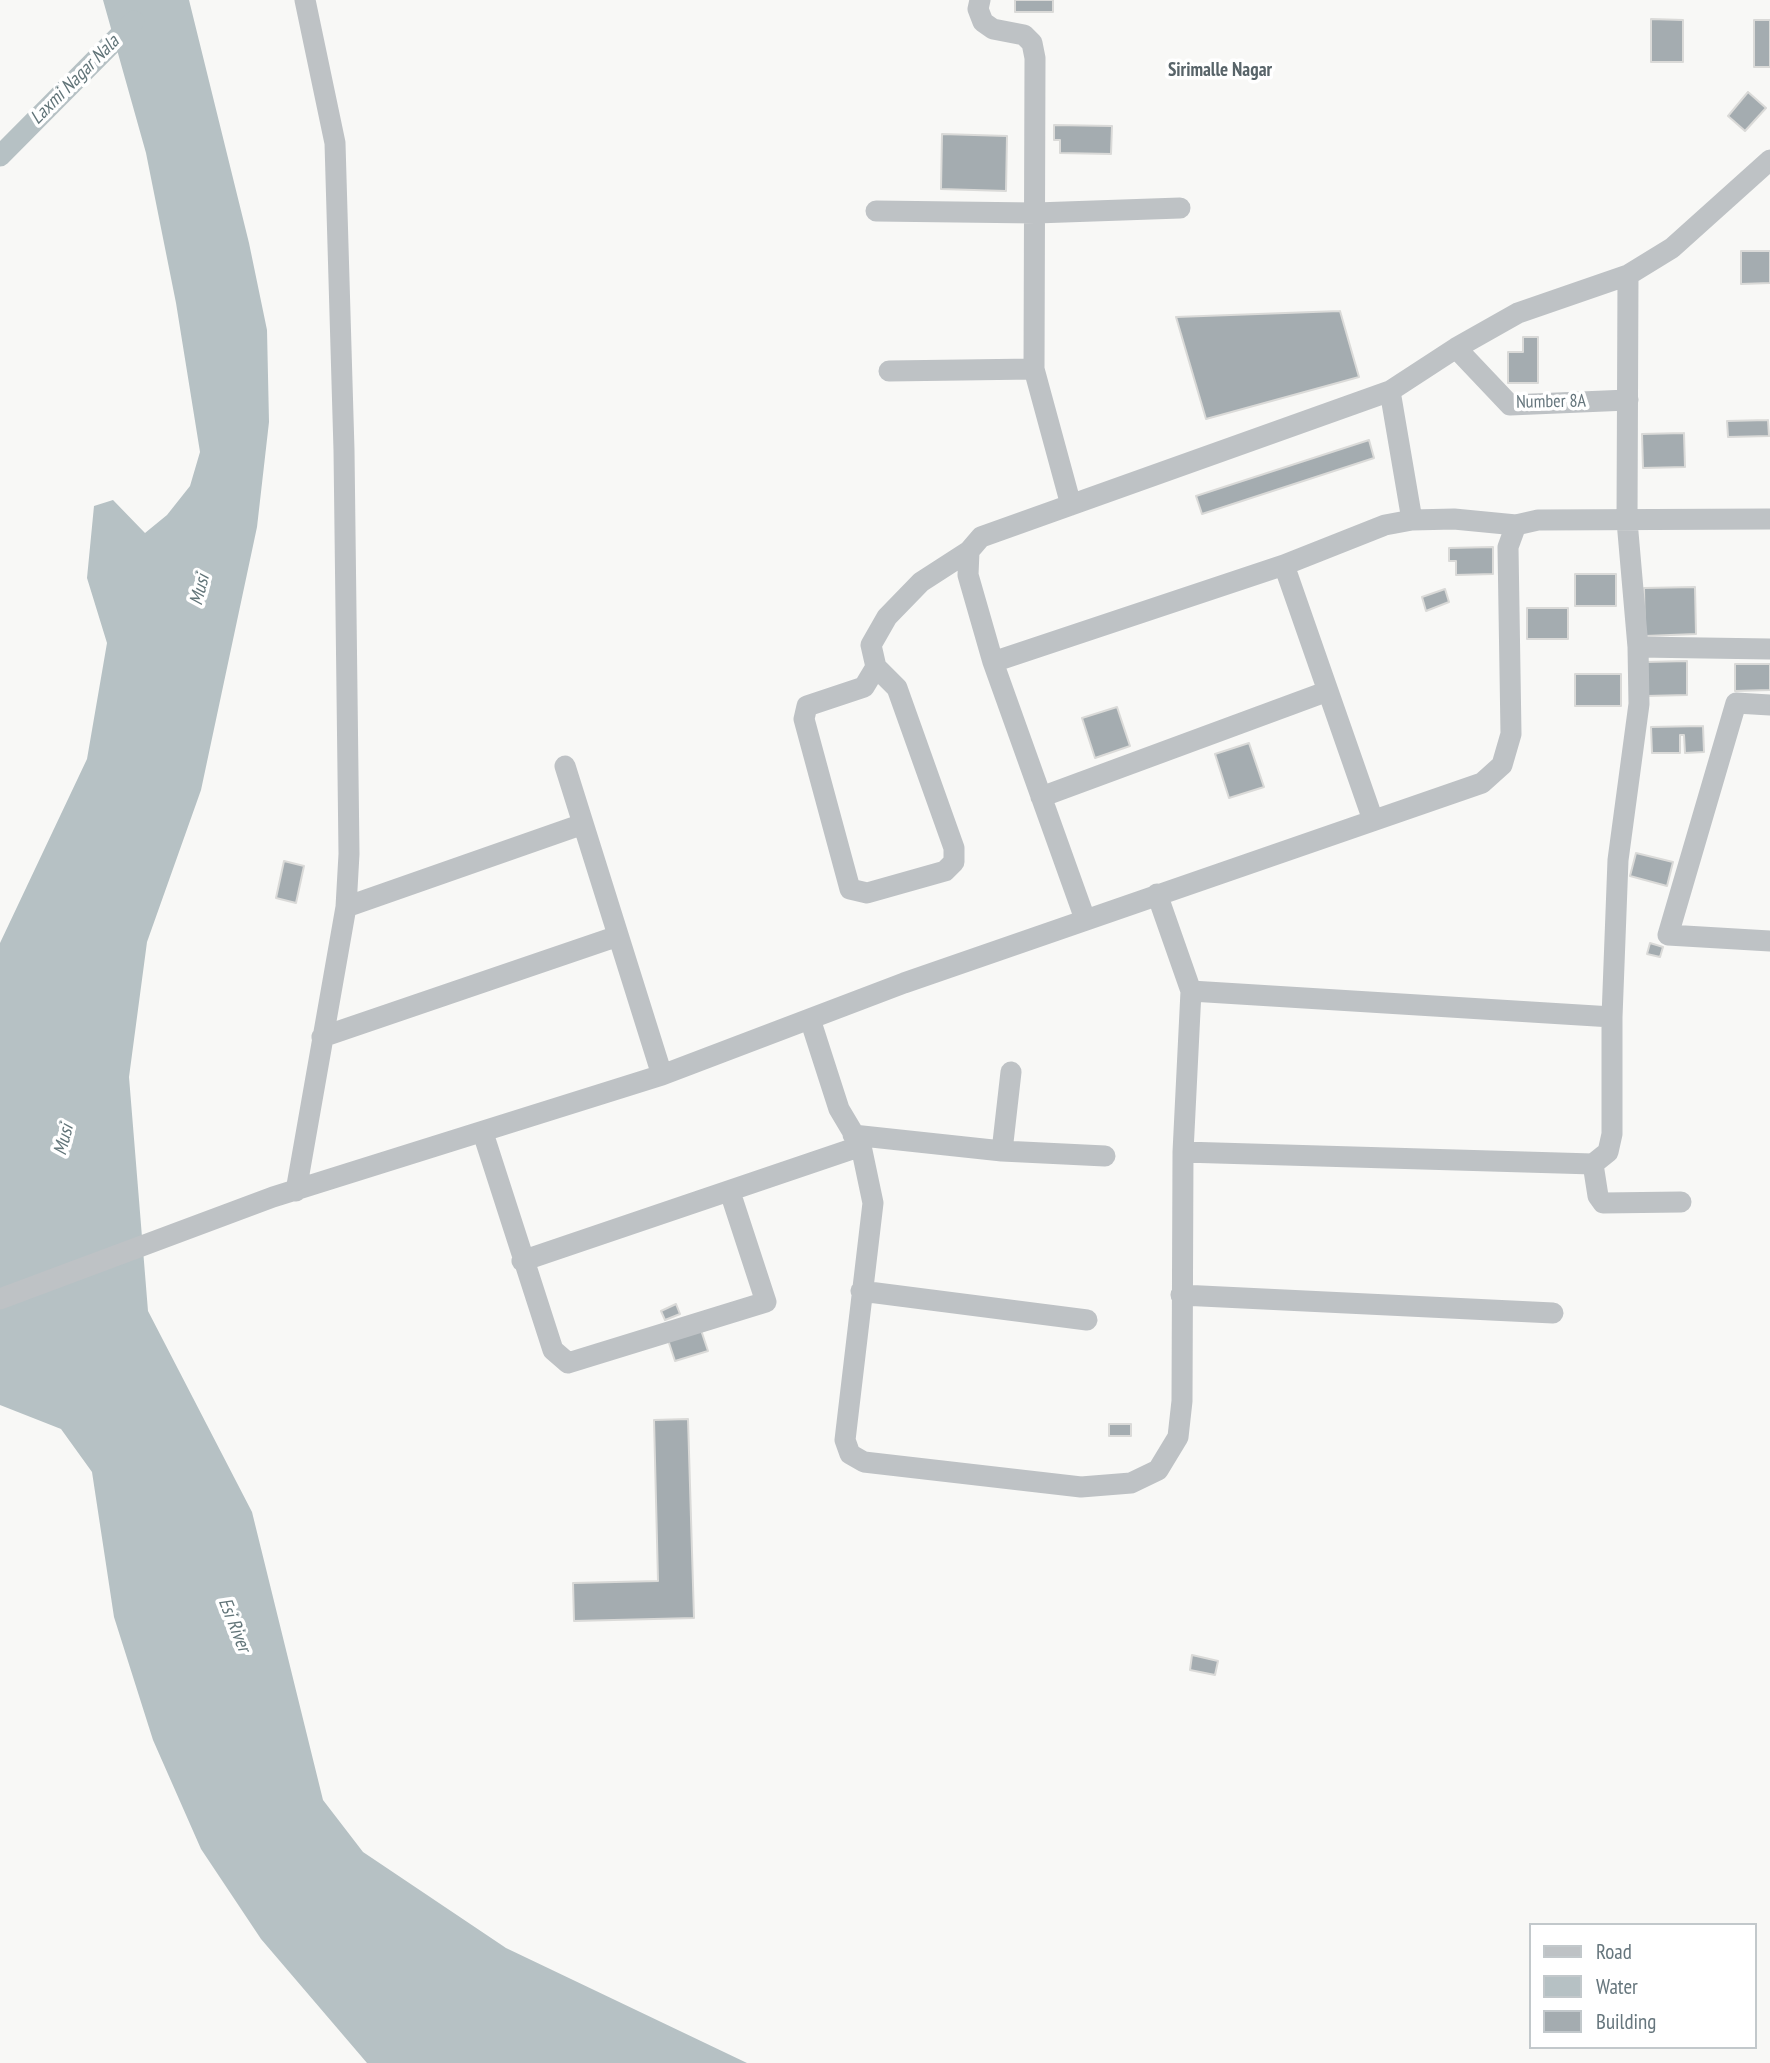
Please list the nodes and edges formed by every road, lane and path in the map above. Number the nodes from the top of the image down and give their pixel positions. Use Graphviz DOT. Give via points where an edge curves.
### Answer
graph roads {
  1 [pos="305,0"];
  2 [pos="980,0"];
  3 [pos="1770,160"];
  4 [pos="1180,208"];
  5 [pos="876,211"];
  6 [pos="1037,213"];
  7 [pos="1628,275"];
  8 [pos="1456,348"];
  9 [pos="1034,369"];
  10 [pos="888,371"];
  11 [pos="1390,391"];
  12 [pos="1628,400"];
  13 [pos="1071,505"];
  14 [pos="1770,519"];
  15 [pos="1412,520"];
  16 [pos="1627,521"];
  17 [pos="1516,525"];
  18 [pos="970,551"];
  19 [pos="1284,565"];
  20 [pos="1638,647"];
  21 [pos="1770,649"];
  22 [pos="993,662"];
  23 [pos="876,667"];
  24 [pos="1328,691"];
  25 [pos="1770,705"];
  26 [pos="565,766"];
  27 [pos="1041,797"];
  28 [pos="1373,820"];
  29 [pos="583,824"];
  30 [pos="1157,894"];
  31 [pos="346,907"];
  32 [pos="1084,919"];
  33 [pos="618,936"];
  34 [pos="1770,941"];
  35 [pos="1191,991"];
  36 [pos="1612,1017"];
  37 [pos="810,1019"];
  38 [pos="322,1037"];
  39 [pos="1012,1072"];
  40 [pos="662,1075"];
  41 [pos="483,1133"];
  42 [pos="857,1141"];
  43 [pos="1002,1151"];
  44 [pos="1183,1152"];
  45 [pos="1105,1156"];
  46 [pos="1593,1164"];
  47 [pos="296,1191"];
  48 [pos="730,1192"];
  49 [pos="1681,1202"];
  50 [pos="522,1261"];
  51 [pos="861,1291"];
  52 [pos="1181,1295"];
  53 [pos="0,1299"];
  54 [pos="1552,1313"];
  55 [pos="1087,1320"];
  1 -- 31 [label="street" via="335,143 344,450"];
  2 -- 6 [label="street" via="983,22 993,29 1024,35 1032,43"];
  3 -- 7 [label="street" via="1672,248"];
  4 -- 6 [label="street"];
  5 -- 6 [label="street"];
  6 -- 9 [label="street"];
  7 -- 8 [label="street" via="1518,313"];
  7 -- 12 [label="street"];
  8 -- 11 [label="street"];
  8 -- 12 [label="street, Number 8A" via="1510,405"];
  9 -- 10 [label="street"];
  9 -- 13 [label="street"];
  11 -- 13 [label="street"];
  11 -- 15 [label="street"];
  12 -- 16 [label="street"];
  13 -- 18 [label="street" via="981,537"];
  14 -- 16 [label="street"];
  15 -- 17 [label="street"];
  15 -- 19 [label="street" via="1385,525"];
  16 -- 17 [label="street" via="1538,520"];
  16 -- 20 [label="street"];
  17 -- 28 [label="street" via="1508,547 1511,734 1502,765 1482,783"];
  18 -- 22 [label="street" via="968,575"];
  18 -- 23 [label="street" via="921,582 887,617 871,645"];
  19 -- 22 [label="street"];
  19 -- 24 [label="street"];
  20 -- 21 [label="street"];
  20 -- 36 [label="street" via="1639,704 1618,859"];
  22 -- 27 [label="street"];
  23 -- 23 [label="street" via="864,687 807,706 804,719 850,889 867,893 945,871 954,862 954,848 897,688"];
  24 -- 27 [label="street"];
  24 -- 28 [label="street"];
  25 -- 34 [label="street" via="1736,703 1668,935"];
  26 -- 29 [label="street"];
  27 -- 32 [label="street"];
  28 -- 30 [label="street"];
  29 -- 31 [label="street"];
  29 -- 33 [label="street"];
  30 -- 32 [label="street"];
  30 -- 35 [label="street"];
  31 -- 38 [label="street"];
  32 -- 37 [label="street"];
  33 -- 38 [label="street"];
  33 -- 40 [label="street"];
  35 -- 36 [label="street"];
  35 -- 44 [label="street"];
  36 -- 46 [label="street" via="1612,1134 1608,1152"];
  37 -- 40 [label="street"];
  37 -- 42 [label="street" via="839,1109"];
  38 -- 47 [label="street"];
  39 -- 43 [label="street"];
  40 -- 41 [label="street"];
  41 -- 47 [label="street"];
  41 -- 50 [label="street"];
  42 -- 43 [label="street"];
  42 -- 48 [label="street"];
  42 -- 51 [label="street" via="873,1203"];
  43 -- 45 [label="street"];
  44 -- 46 [label="street"];
  44 -- 52 [label="street"];
  46 -- 49 [label="street" via="1603,1203"];
  47 -- 53 [label="street"];
  48 -- 50 [label="street"];
  48 -- 50 [label="street" via="766,1302 568,1363 553,1349"];
  51 -- 52 [label="street" via="845,1440 850,1454 864,1462 1081,1487 1131,1483 1158,1470 1178,1437"];
  51 -- 55 [label="street"];
  52 -- 54 [label="street"];
}
